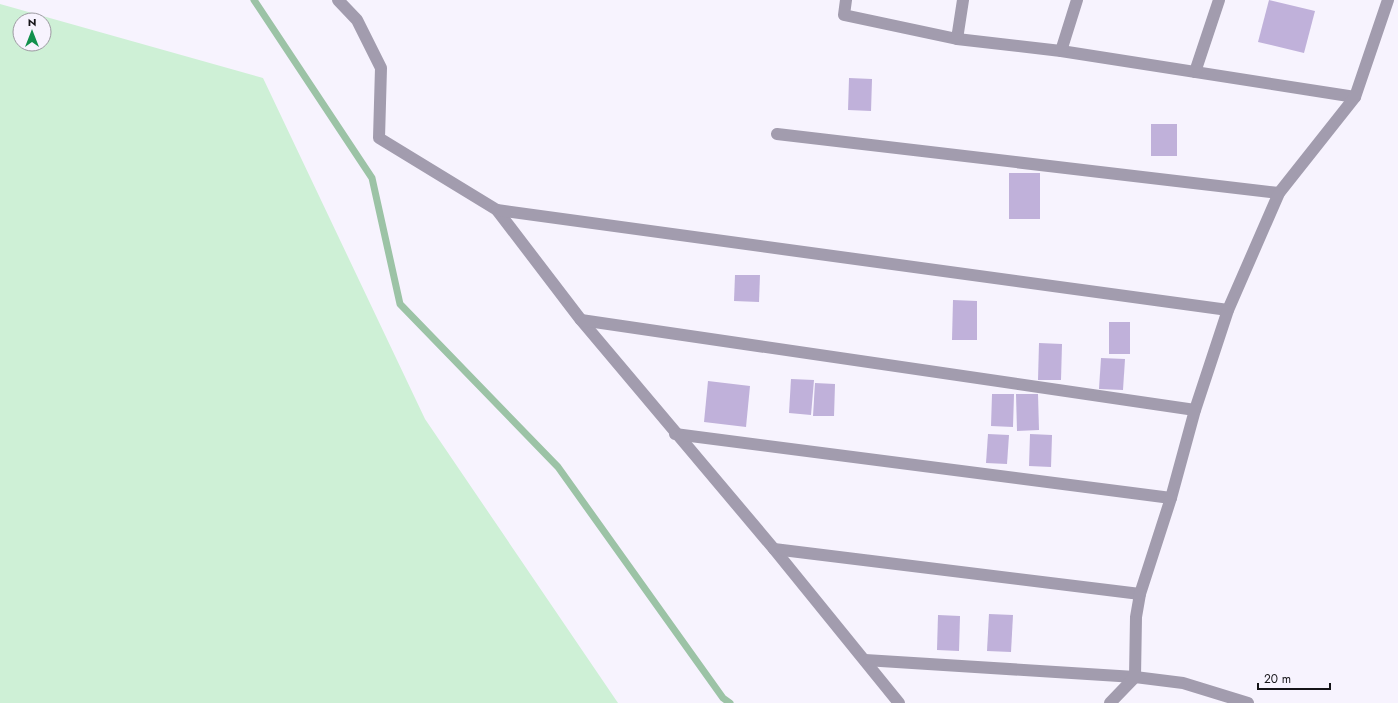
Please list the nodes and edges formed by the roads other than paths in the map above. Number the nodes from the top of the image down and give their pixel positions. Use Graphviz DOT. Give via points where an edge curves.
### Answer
graph roads {
  1 [pos="338,0"];
  2 [pos="846,0"];
  3 [pos="963,0"];
  4 [pos="1077,0"];
  5 [pos="1219,0"];
  6 [pos="1388,0"];
  7 [pos="957,39"];
  8 [pos="1060,51"];
  9 [pos="1195,72"];
  10 [pos="1355,97"];
  11 [pos="777,134"];
  12 [pos="1279,192"];
  13 [pos="497,210"];
  14 [pos="1228,310"];
  15 [pos="581,320"];
  16 [pos="1194,410"];
  17 [pos="675,434"];
  18 [pos="1170,498"];
  19 [pos="774,549"];
  20 [pos="1140,594"];
  21 [pos="865,660"];
  22 [pos="1135,676"];
  23 [pos="899,703"];
  24 [pos="1110,703"];
  25 [pos="1248,703"];
  1 -- 13 [label="street" via="357,20 381,68 379,138"];
  2 -- 7 [label="street" via="844,15"];
  3 -- 7 [label="street"];
  4 -- 8 [label="street"];
  5 -- 9 [label="street"];
  6 -- 10 [label="street"];
  7 -- 8 [label="street"];
  8 -- 9 [label="street"];
  9 -- 10 [label="street"];
  10 -- 12 [label="street"];
  11 -- 12 [label="street"];
  12 -- 14 [label="street"];
  13 -- 14 [label="street"];
  13 -- 15 [label="street"];
  14 -- 16 [label="street"];
  15 -- 16 [label="street"];
  15 -- 17 [label="street"];
  16 -- 18 [label="street"];
  17 -- 18 [label="street"];
  17 -- 19 [label="street"];
  18 -- 20 [label="street"];
  19 -- 20 [label="street"];
  19 -- 21 [label="street"];
  20 -- 22 [label="street" via="1136,617"];
  21 -- 22 [label="street"];
  21 -- 23 [label="street"];
  22 -- 24 [label="street"];
  22 -- 25 [label="street" via="1183,683"];
}
